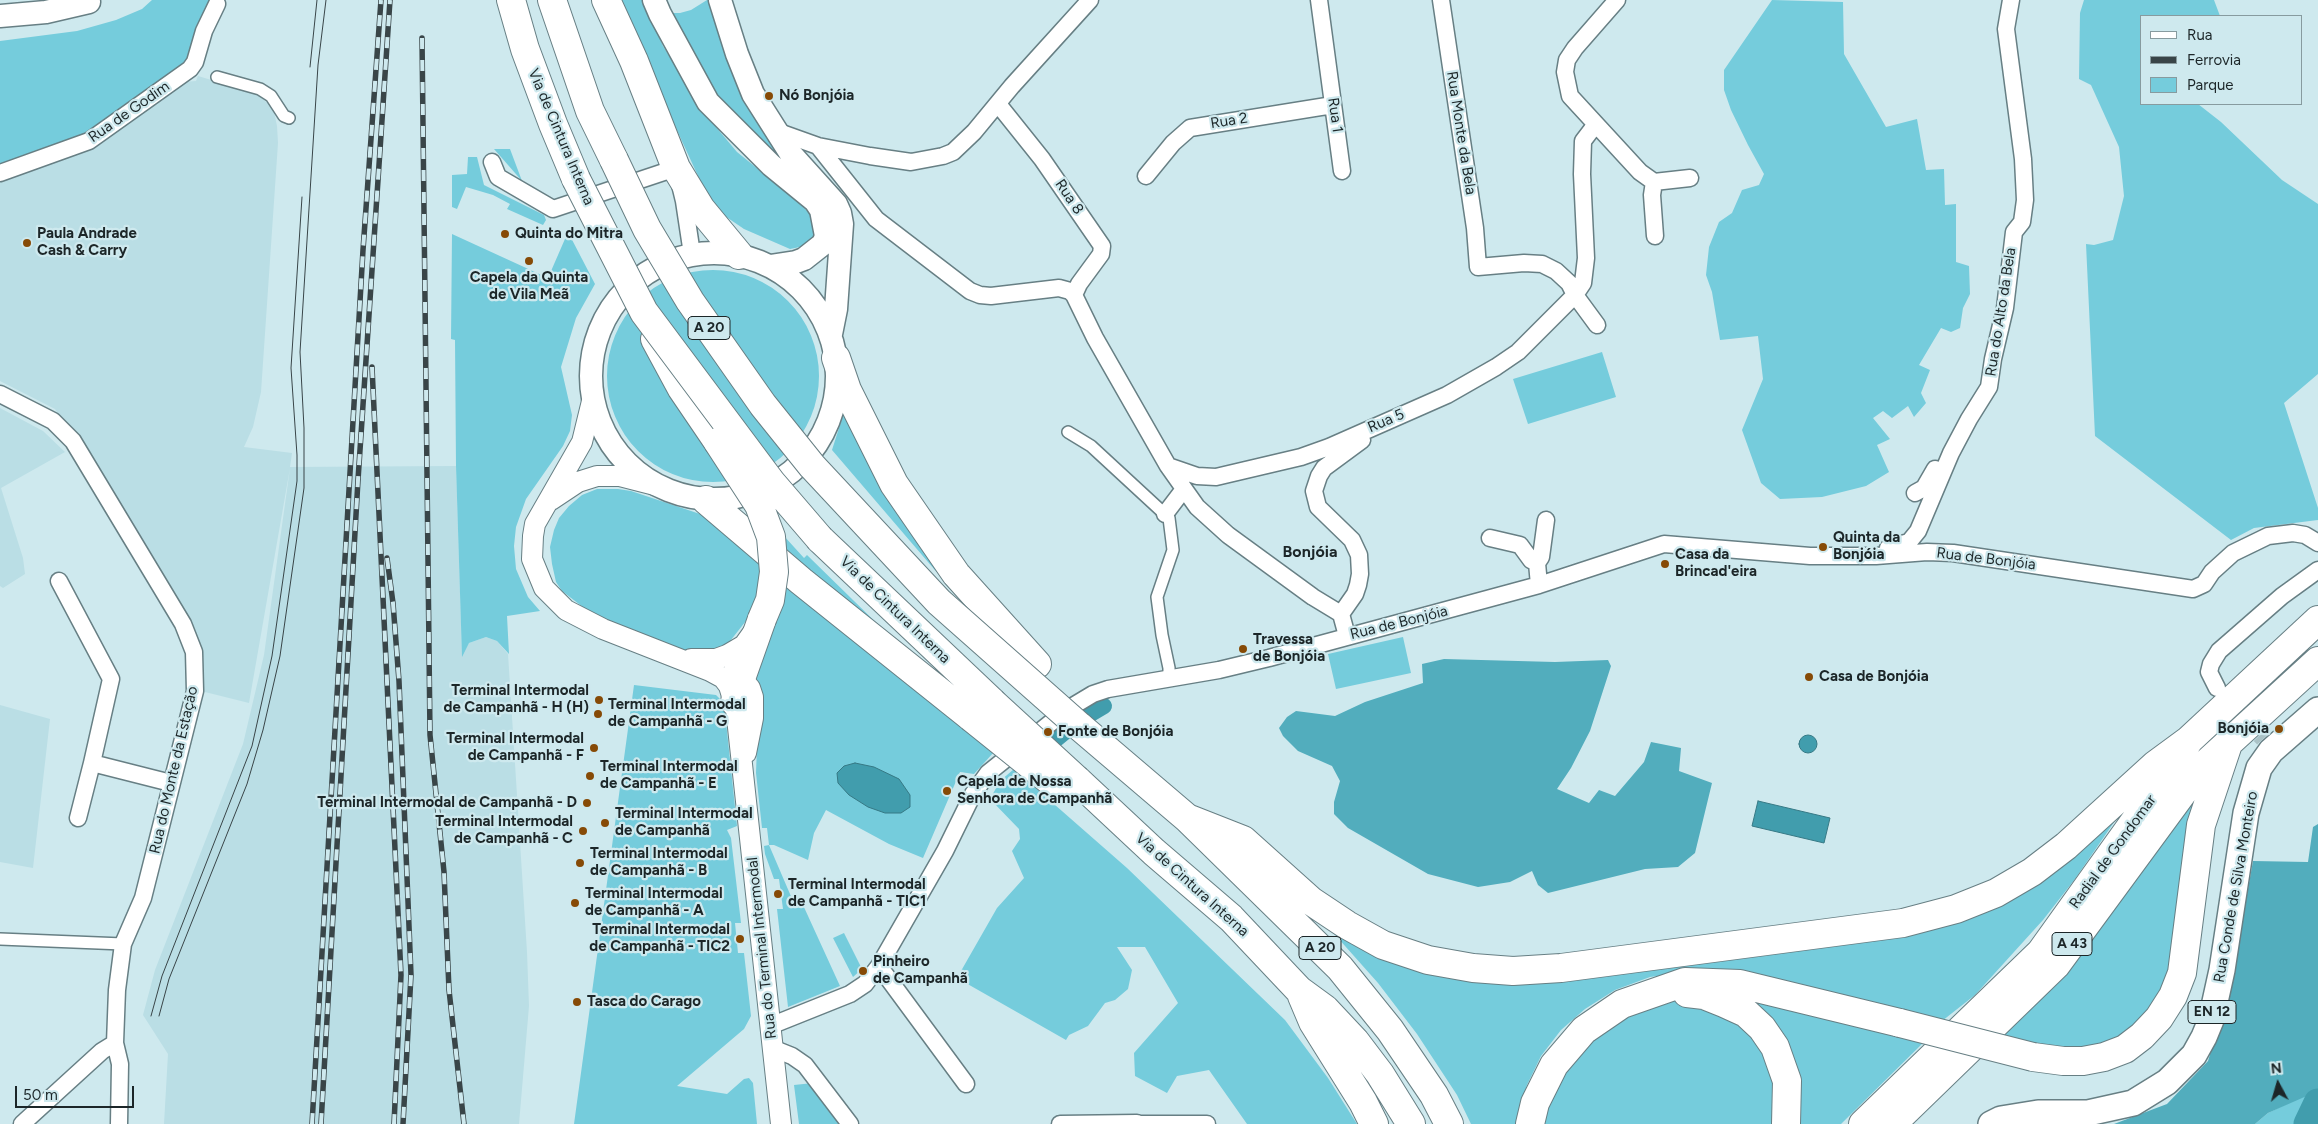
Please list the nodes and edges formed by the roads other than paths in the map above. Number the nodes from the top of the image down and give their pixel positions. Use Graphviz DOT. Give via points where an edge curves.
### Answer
graph roads {
  1 [pos="64,0"];
  2 [pos="511,0"];
  3 [pos="552,0"];
  4 [pos="606,0"];
  5 [pos="654,0"];
  6 [pos="720,0"];
  7 [pos="1090,0"];
  8 [pos="1319,0"];
  9 [pos="1441,0"];
  10 [pos="1617,0"];
  11 [pos="2011,0"];
  12 [pos="96,1"];
  13 [pos="217,2"];
  14 [pos="0,16"];
  15 [pos="217,77"];
  16 [pos="998,104"];
  17 [pos="1333,105"];
  18 [pos="289,118"];
  19 [pos="1596,124"];
  20 [pos="775,130"];
  21 [pos="818,146"];
  22 [pos="492,162"];
  23 [pos="676,168"];
  24 [pos="1342,171"];
  25 [pos="0,173"];
  26 [pos="1146,176"];
  27 [pos="1690,178"];
  28 [pos="1654,182"];
  29 [pos="1655,236"];
  30 [pos="692,254"];
  31 [pos="739,255"];
  32 [pos="770,266"];
  33 [pos="1074,295"];
  34 [pos="1575,295"];
  35 [pos="644,312"];
  36 [pos="1597,326"];
  37 [pos="834,346"];
  38 [pos="0,394"];
  39 [pos="592,401"];
  40 [pos="1394,418"];
  41 [pos="1068,432"];
  42 [pos="1957,442"];
  43 [pos="1168,466"];
  44 [pos="659,486"];
  45 [pos="1184,489"];
  46 [pos="1915,493"];
  47 [pos="706,500"];
  48 [pos="546,504"];
  49 [pos="1165,514"];
  50 [pos="1546,520"];
  51 [pos="1490,538"];
  52 [pos="2318,544"];
  53 [pos="1876,556"];
  54 [pos="1537,563"];
  55 [pos="2318,570"];
  56 [pos="59,581"];
  57 [pos="1539,585"];
  58 [pos="1341,614"];
  59 [pos="762,619"];
  60 [pos="2318,620"];
  61 [pos="1347,636"];
  62 [pos="674,657"];
  63 [pos="716,659"];
  64 [pos="2318,661"];
  65 [pos="741,676"];
  66 [pos="1169,678"];
  67 [pos="2217,688"];
  68 [pos="735,702"];
  69 [pos="981,710"];
  70 [pos="2318,710"];
  71 [pos="1079,726"];
  72 [pos="2189,740"];
  73 [pos="2228,744"];
  74 [pos="92,764"];
  75 [pos="743,772"];
  76 [pos="170,783"];
  77 [pos="78,818"];
  78 [pos="1187,818"];
  79 [pos="0,939"];
  80 [pos="123,944"];
  81 [pos="879,966"];
  82 [pos="1299,990"];
  83 [pos="1646,994"];
  84 [pos="770,1026"];
  85 [pos="115,1043"];
  86 [pos="772,1048"];
  87 [pos="966,1084"];
  88 [pos="22,1124"];
  89 [pos="119,1124"];
  90 [pos="781,1124"];
  91 [pos="850,1124"];
  92 [pos="1060,1124"];
  93 [pos="1137,1124"];
  94 [pos="1207,1124"];
  95 [pos="1374,1124"];
  96 [pos="1410,1124"];
  97 [pos="1450,1124"];
  98 [pos="1530,1124"];
  99 [pos="1786,1124"];
  100 [pos="1863,1124"];
  101 [pos="1892,1124"];
  102 [pos="1991,1124"];
  1 -- 12 [label="main road"];
  2 -- 35 [label="highway, Via de Cintura Interna / A 20, bridge" via="525,49 576,179"];
  3 -- 71 [label="highway, A 20, bridge" via="590,111 647,229 690,301 763,405 812,466 938,602"];
  4 -- 23 [label="highway"];
  5 -- 32 [label="main road" via="708,102 771,165 816,201 821,210 826,236 823,244 804,259"];
  6 -- 20 [label="main road" via="744,75"];
  7 -- 16 [label="street"];
  8 -- 17 [label="street, Rua 1"];
  9 -- 34 [label="street, Rua Monte da Bela" via="1478,267 1542,264 1569,283"];
  10 -- 19 [label="street" via="1567,60 1565,72 1570,96"];
  11 -- 42 [label="street, Rua do Alto da Bela" via="2006,29 2023,159 2025,210 2022,222 2014,232 2005,308 1989,387"];
  12 -- 14 [label="main road" via="46,12"];
  13 -- 25 [label="street, Rua de Godim" via="204,31 194,71 89,141"];
  15 -- 18 [label="street" via="260,89 271,96 284,116"];
  16 -- 21 [label="street" via="960,146 932,159 906,161"];
  16 -- 33 [label="street, Rua 8" via="1042,159 1102,246 1101,254"];
  17 -- 24 [label="street, Rua 1"];
  17 -- 26 [label="street, Rua 2" via="1190,128 1173,142"];
  19 -- 28 [label="street" via="1640,172"];
  19 -- 34 [label="street" via="1583,141 1586,258 1583,283"];
  20 -- 21 [label="street"];
  20 -- 37 [label="main road" via="840,213"];
  21 -- 33 [label="street" via="876,220 970,291 991,296 1059,288"];
  22 -- 23 [label="street" via="498,177 553,209"];
  23 -- 30 [label="street"];
  23 -- 31 [label="highway" via="701,209"];
  27 -- 28 [label="street"];
  28 -- 29 [label="street"];
  30 -- 31 [label="main road" via="716,252"];
  30 -- 39 [label="main road" via="656,266 626,289 604,319 592,354"];
  31 -- 32 [label="main road"];
  32 -- 37 [label="main road" via="794,281 814,302"];
  33 -- 43 [label="street"];
  34 -- 36 [label="street"];
  34 -- 40 [label="street, Rua 5" via="1518,352 1496,367 1447,395"];
  35 -- 59 [label="highway, bridge" via="672,372 755,498 766,520 773,547 774,572 770,600"];
  35 -- 69 [label="highway, Via de Cintura Interna / A 20, bridge" via="771,482 820,539"];
  37 -- 47 [label="main road" via="836,381 833,410 816,446 788,475 752,494"];
  37 -- 71 [label="highway, bridge" via="847,390 894,484 956,574 1037,664"];
  38 -- 76 [label="street, Rua do Monte da Estação" via="42,414 68,434 183,624 194,652 195,691"];
  39 -- 44 [label="main road" via="600,426 613,448 630,467"];
  39 -- 48 [label="street, Rua do Terminal Intermodal" via="582,442"];
  40 -- 43 [label="street, Rua 5" via="1316,452 1216,477 1196,476"];
  40 -- 58 [label="street" via="1324,468 1315,484 1314,499 1318,507 1352,540 1359,556 1358,585"];
  41 -- 49 [label="street" via="1091,446"];
  42 -- 46 [label="street" via="1924,488"];
  42 -- 53 [label="street, Rua do Alto da Bela" via="1918,531 1909,542 1882,550"];
  43 -- 45 [label="street"];
  44 -- 47 [label="main road"];
  44 -- 48 [label="street" via="620,476 597,476 578,482"];
  45 -- 49 [label="street"];
  45 -- 58 [label="street" via="1196,507 1228,535"];
  47 -- 69 [label="highway" via="801,581"];
  48 -- 62 [label="street, Rua do Terminal Intermodal" via="535,524 532,559 539,579 551,596 584,620"];
  49 -- 66 [label="street" via="1170,524 1173,550 1157,598"];
  50 -- 54 [label="street" via="1541,557"];
  51 -- 54 [label="street" via="1517,543"];
  52 -- 53 [label="street, Rua de Bonjóia" via="2306,535 2268,536 2234,553 2198,588 2179,588 1954,553"];
  53 -- 57 [label="street, Rua de Bonjóia" via="1810,556 1664,544"];
  54 -- 57 [label="street"];
  55 -- 67 [label="street" via="2282,596 2220,651 2209,672"];
  56 -- 74 [label="street" via="111,679"];
  57 -- 61 [label="street, Rua de Bonjóia"];
  58 -- 61 [label="street"];
  59 -- 63 [label="street" via="744,645"];
  59 -- 65 [label="highway"];
  60 -- 72 [label="highway, Radial de Gondomar / A 43"];
  61 -- 66 [label="street, Rua de Bonjóia" via="1260,660"];
  62 -- 63 [label="street"];
  62 -- 68 [label="street, Rua do Terminal Intermodal" via="723,678"];
  63 -- 65 [label="street, Rua do Terminal Intermodal"];
  64 -- 73 [label="highway, Radial de Gondomar / A 43"];
  65 -- 68 [label="highway"];
  65 -- 75 [label="street, Rua do Terminal Intermodal" via="750,688 754,703"];
  66 -- 81 [label="street, Rua de Bonjóia" via="1093,694 1068,708 988,773 973,794 945,851"];
  68 -- 75 [label="street, Rua do Terminal Intermodal"];
  69 -- 82 [label="highway, Via de Cintura Interna / A 20, bridge" via="1070,785 1096,799 1232,918"];
  70 -- 102 [label="main road, Rua Conde de Silva Monteiro / EN 12" via="2267,745 2246,813 2222,970 2211,1020 2194,1055 2167,1082 2133,1103 2088,1113 2038,1113 2001,1119"];
  71 -- 78 [label="highway, A 20"];
  72 -- 78 [label="highway" via="2155,765 2066,846 2032,872 1996,893 1956,909 1903,923 1561,968 1513,971 1473,968 1428,960 1383,945 1311,901 1243,840"];
  72 -- 100 [label="highway, Radial de Gondomar / A 43" via="2160,786 2041,952"];
  73 -- 83 [label="highway, bridge" via="2201,825 2182,973 2173,996 2153,1024 2125,1049 2083,1061 2033,1057 1740,984 1685,982"];
  73 -- 101 [label="highway, Radial de Gondomar / A 43" via="2200,769 2056,965"];
  74 -- 76 [label="street"];
  74 -- 77 [label="street"];
  75 -- 84 [label="street, Rua do Terminal Intermodal"];
  76 -- 80 [label="street, Rua do Monte da Estação" via="143,898"];
  78 -- 97 [label="highway, A 20" via="1340,968 1390,1030"];
  79 -- 80 [label="street"];
  80 -- 85 [label="street, Rua do Monte da Estação"];
  81 -- 84 [label="street, Rua de Bonjóia" via="865,984 850,994"];
  81 -- 87 [label="street"];
  82 -- 95 [label="highway" via="1313,1022"];
  82 -- 96 [label="highway, Via de Cintura Interna / A 20" via="1325,1009 1355,1041 1380,1074"];
  83 -- 98 [label="highway" via="1622,1004 1584,1030 1568,1047 1554,1065 1535,1103"];
  83 -- 99 [label="highway" via="1704,995 1746,1013 1775,1047 1787,1081"];
  84 -- 86 [label="street, Rua do Terminal Intermodal"];
  85 -- 88 [label="street" via="102,1051"];
  85 -- 89 [label="street, Rua do Monte da Estação" via="120,1064"];
  86 -- 90 [label="street, Rua do Terminal Intermodal"];
  86 -- 91 [label="street" via="792,1056 810,1070"];
  92 -- 93 [label="street"];
  93 -- 94 [label="street"];
}
